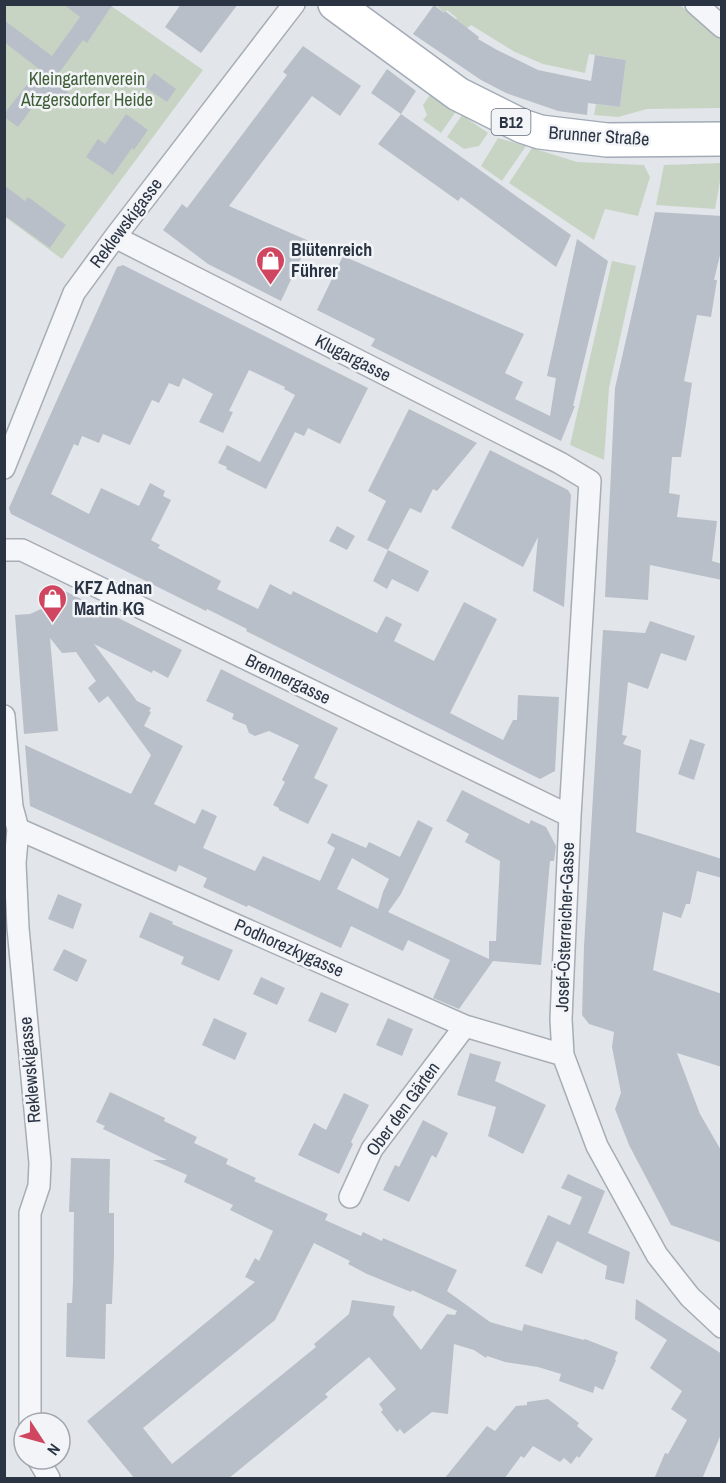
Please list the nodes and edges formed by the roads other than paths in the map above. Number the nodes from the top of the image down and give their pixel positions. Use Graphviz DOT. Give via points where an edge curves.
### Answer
graph roads {
  1 [pos="294,4"];
  2 [pos="335,4"];
  3 [pos="696,4"];
  4 [pos="722,27"];
  5 [pos="722,139"];
  6 [pos="115,237"];
  7 [pos="4,468"];
  8 [pos="590,481"];
  9 [pos="4,550"];
  10 [pos="4,716"];
  11 [pos="570,816"];
  12 [pos="18,829"];
  13 [pos="465,1026"];
  14 [pos="563,1055"];
  15 [pos="350,1197"];
  16 [pos="722,1327"];
  17 [pos="30,1411"];
  1 -- 6 [label="street, Reklewskigasse"];
  2 -- 5 [label="main road, Brunner Straße / B12" via="459,94 522,126 607,140"];
  3 -- 4 [label="street"];
  6 -- 7 [label="street, Reklewskigasse" via="74,293"];
  6 -- 8 [label="street, Klugargasse"];
  8 -- 11 [label="street, Josef-Österreicher-Gasse"];
  9 -- 11 [label="street, Brennergasse" via="22,550"];
  10 -- 12 [label="street, Reklewskigasse" via="12,807"];
  11 -- 14 [label="street, Josef-Österreicher-Gasse" via="561,1019"];
  12 -- 13 [label="street, Podhorezkygasse"];
  12 -- 17 [label="street, Reklewskigasse" via="18,928 40,1163 39,1186 30,1213"];
  13 -- 14 [label="street, Podhorezkygasse"];
  13 -- 15 [label="street, Ober den Gärten" via="372,1149"];
  14 -- 16 [label="street, Josef-Österreicher-Gasse" via="597,1146 657,1255 690,1297"];
}
